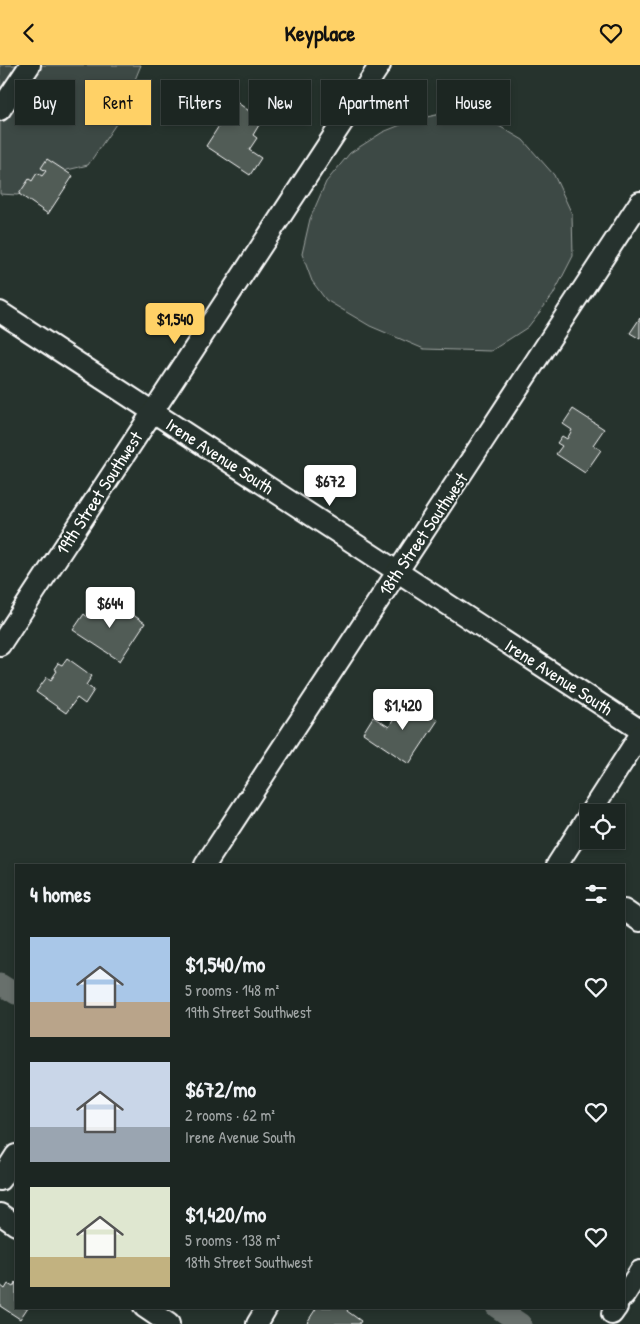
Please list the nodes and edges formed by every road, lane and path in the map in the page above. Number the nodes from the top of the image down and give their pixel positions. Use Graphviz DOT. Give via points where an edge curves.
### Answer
graph roads {
  1 [pos="30,65"];
  2 [pos="380,65"];
  3 [pos="0,110"];
  4 [pos="640,202"];
  5 [pos="0,312"];
  6 [pos="152,411"];
  7 [pos="398,572"];
  8 [pos="0,645"];
  9 [pos="640,730"];
  10 [pos="640,735"];
  11 [pos="596,804"];
  12 [pos="580,829"];
  13 [pos="206,864"];
  14 [pos="558,864"];
  15 [pos="625,911"];
  16 [pos="640,921"];
  17 [pos="15,1157"];
  18 [pos="0,1180"];
  19 [pos="0,1214"];
  20 [pos="15,1224"];
  21 [pos="640,1271"];
  22 [pos="625,1294"];
  23 [pos="147,1309"];
  24 [pos="267,1309"];
  25 [pos="169,1324"];
  26 [pos="257,1324"];
  1 -- 3 [label="street"];
  2 -- 6 [label="street, 19th Street Southwest"];
  4 -- 7 [label="street, 18th Street Southwest"];
  5 -- 6 [label="street, Irene Avenue South"];
  6 -- 7 [label="street, Irene Avenue South"];
  6 -- 8 [label="street, 19th Street Southwest"];
  7 -- 9 [label="street, Irene Avenue South"];
  7 -- 13 [label="street, 18th Street Southwest"];
  10 -- 11 [label="street"];
  12 -- 14 [label="street"];
  15 -- 16 [label="street"];
  17 -- 18 [label="street"];
  19 -- 20 [label="street"];
  21 -- 22 [label="street"];
  23 -- 25 [label="street"];
  24 -- 26 [label="street"];
}
